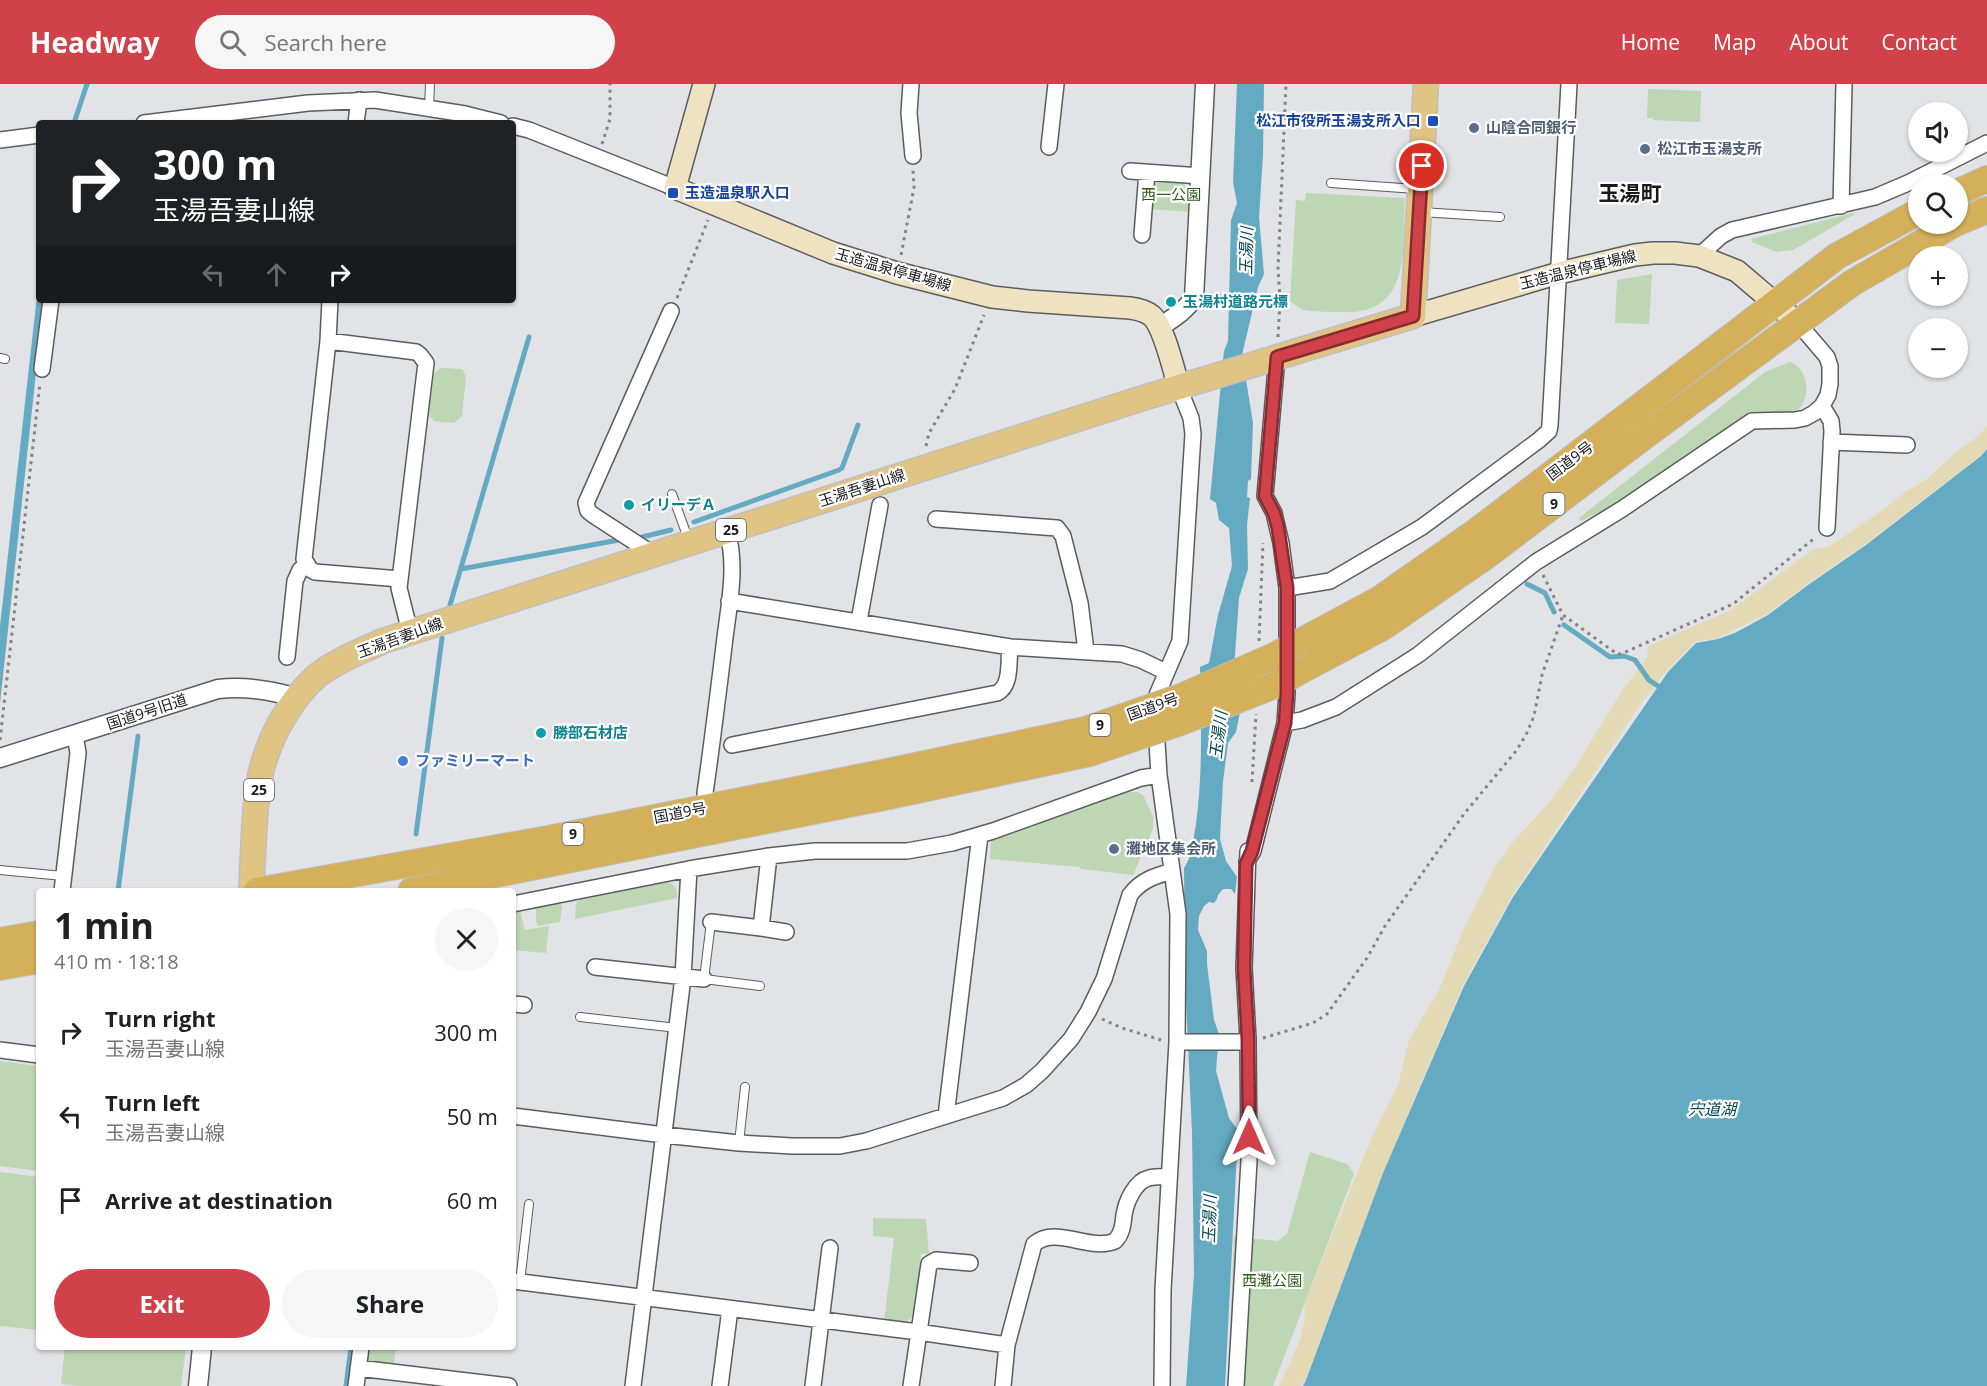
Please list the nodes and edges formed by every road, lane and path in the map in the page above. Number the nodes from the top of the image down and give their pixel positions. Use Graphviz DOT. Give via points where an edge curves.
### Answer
graph roads {
  1 [pos="430,84"];
  2 [pos="610,84"];
  3 [pos="704,84"];
  4 [pos="911,84"];
  5 [pos="1056,84"];
  6 [pos="1205,84"];
  7 [pos="1286,84"];
  8 [pos="1426,84"];
  9 [pos="1569,84"];
  10 [pos="1844,84"];
  11 [pos="359,100"];
  12 [pos="429,108"];
  13 [pos="175,120"];
  14 [pos="356,120"];
  15 [pos="487,120"];
  16 [pos="516,127"];
  17 [pos="36,135"];
  18 [pos="0,140"];
  19 [pos="1987,143"];
  20 [pos="1049,147"];
  21 [pos="913,156"];
  22 [pos="598,157"];
  23 [pos="1130,171"];
  24 [pos="1147,172"];
  25 [pos="1201,176"];
  26 [pos="1987,179"];
  27 [pos="1331,183"];
  28 [pos="675,188"];
  29 [pos="1968,188"];
  30 [pos="1419,200"];
  31 [pos="715,205"];
  32 [pos="1841,206"];
  33 [pos="1987,210"];
  34 [pos="1500,217"];
  35 [pos="1908,218"];
  36 [pos="1968,218"];
  37 [pos="1937,234"];
  38 [pos="1142,235"];
  39 [pos="1699,256"];
  40 [pos="897,273"];
  41 [pos="1559,273"];
  42 [pos="1209,294"];
  43 [pos="992,297"];
  44 [pos="1280,300"];
  45 [pos="51,303"];
  46 [pos="330,303"];
  47 [pos="1774,303"];
  48 [pos="671,311"];
  49 [pos="1413,316"];
  50 [pos="1798,323"];
  51 [pos="1160,327"];
  52 [pos="328,341"];
  53 [pos="1272,359"];
  54 [pos="42,369"];
  55 [pos="1190,384"];
  56 [pos="1822,406"];
  57 [pos="1831,442"];
  58 [pos="1907,445"];
  59 [pos="929,452"];
  60 [pos="672,494"];
  61 [pos="880,505"];
  62 [pos="936,519"];
  63 [pos="1827,528"];
  64 [pos="727,531"];
  65 [pos="689,543"];
  66 [pos="652,554"];
  67 [pos="1536,562"];
  68 [pos="306,565"];
  69 [pos="400,579"];
  70 [pos="1287,588"];
  71 [pos="729,601"];
  72 [pos="1563,615"];
  73 [pos="859,621"];
  74 [pos="410,632"];
  75 [pos="1010,647"];
  76 [pos="1086,651"];
  77 [pos="287,657"];
  78 [pos="1166,672"];
  79 [pos="297,698"];
  80 [pos="1285,723"];
  81 [pos="75,735"];
  82 [pos="732,745"];
  83 [pos="2,757"];
  84 [pos="1159,775"];
  85 [pos="888,784"];
  86 [pos="705,808"];
  87 [pos="980,835"];
  88 [pos="769,856"];
  89 [pos="689,869"];
  90 [pos="0,870"];
  91 [pos="1172,871"];
  92 [pos="63,883"];
  93 [pos="251,888"];
  94 [pos="274,888"];
  95 [pos="424,888"];
  96 [pos="516,903"];
  97 [pos="711,922"];
  98 [pos="761,928"];
  99 [pos="786,932"];
  100 [pos="36,935"];
  101 [pos="0,941"];
  102 [pos="36,961"];
  103 [pos="595,966"];
  104 [pos="0,968"];
  105 [pos="683,977"];
  106 [pos="704,979"];
  107 [pos="760,986"];
  108 [pos="1088,1012"];
  109 [pos="580,1017"];
  110 [pos="677,1028"];
  111 [pos="1181,1042"];
  112 [pos="1246,1042"];
  113 [pos="0,1050"];
  114 [pos="36,1055"];
  115 [pos="745,1088"];
  116 [pos="516,1116"];
  117 [pos="946,1116"];
  118 [pos="664,1135"];
  119 [pos="739,1143"];
  120 [pos="1168,1177"];
  121 [pos="529,1204"];
  122 [pos="830,1248"];
  123 [pos="970,1263"];
  124 [pos="517,1282"];
  125 [pos="644,1298"];
  126 [pos="730,1309"];
  127 [pos="821,1320"];
  128 [pos="918,1332"];
  129 [pos="1007,1345"];
  130 [pos="202,1350"];
  131 [pos="360,1350"];
  132 [pos="358,1368"];
  133 [pos="452,1383"];
  134 [pos="198,1386"];
  135 [pos="356,1386"];
  136 [pos="509,1386"];
  137 [pos="633,1386"];
  138 [pos="720,1386"];
  139 [pos="813,1386"];
  140 [pos="911,1386"];
  141 [pos="1003,1386"];
  142 [pos="1162,1386"];
  143 [pos="1236,1386"];
  1 -- 12 [label="lane"];
  2 -- 22 [label="path" via="610,118"];
  3 -- 28 [label="main road"];
  4 -- 21 [label="street"];
  5 -- 20 [label="street"];
  6 -- 25 [label="street"];
  7 -- 44 [label="path"];
  8 -- 30 [label="main road"];
  9 -- 41 [label="street"];
  10 -- 32 [label="street"];
  11 -- 12 [label="street"];
  11 -- 13 [label="street"];
  11 -- 14 [label="street"];
  12 -- 15 [label="street"];
  16 -- 22 [label="street"];
  17 -- 18 [label="street"];
  19 -- 32 [label="street" via="1908,183"];
  21 -- 40 [label="path" via="914,188"];
  22 -- 28 [label="street"];
  23 -- 24 [label="street"];
  24 -- 25 [label="street"];
  24 -- 38 [label="street"];
  25 -- 51 [label="street" via="1194,297"];
  26 -- 29 [label="highway"];
  27 -- 30 [label="lane"];
  28 -- 31 [label="main road, 玉造温泉停車場線"];
  30 -- 34 [label="lane"];
  30 -- 49 [label="main road"];
  31 -- 40 [label="main road, 玉造温泉停車場線" via="833,253"];
  31 -- 48 [label="path"];
  32 -- 39 [label="street" via="1732,230"];
  33 -- 36 [label="highway, 国道9号 / 9"];
  35 -- 47 [label="highway, 国道9号 / 9" via="1838,256"];
  37 -- 50 [label="highway, 国道9号 / 9" via="1852,283"];
  39 -- 41 [label="main road, 玉造温泉停車場線" via="1635,255"];
  39 -- 47 [label="main road, 玉造温泉停車場線" via="1737,271"];
  40 -- 43 [label="main road, 玉造温泉停車場線"];
  41 -- 49 [label="main road, 玉造温泉停車場線"];
  41 -- 70 [label="street" via="1550,425 1544,436 1422,527 1330,581"];
  42 -- 44 [label="path"];
  43 -- 51 [label="main road, 玉造温泉停車場線" via="1136,309 1150,315"];
  43 -- 59 [label="path" via="955,389 929,433"];
  44 -- 53 [label="path"];
  45 -- 54 [label="street"];
  46 -- 52 [label="street"];
  47 -- 50 [label="main road, 玉造温泉停車場線"];
  47 -- 85 [label="highway, 国道9号 / 9, bridge" via="1477,531 1380,599 1274,656 1181,697 1085,730"];
  48 -- 66 [label="street" via="586,503 593,515"];
  49 -- 53 [label="main road, 玉湯吾妻山線 / 25"];
  50 -- 56 [label="street" via="1830,366 1828,395"];
  50 -- 85 [label="highway, 国道9号 / 9, bridge" via="1486,556 1383,627 1275,685 1090,753"];
  51 -- 55 [label="main road"];
  52 -- 68 [label="street" via="304,554"];
  52 -- 69 [label="street" via="416,352 426,363"];
  53 -- 55 [label="main road, 玉湯吾妻山線 / 25"];
  53 -- 70 [label="street" via="1265,496 1277,523"];
  54 -- 83 [label="path" via="0,740"];
  55 -- 64 [label="main road, 玉湯吾妻山線 / 25"];
  55 -- 78 [label="street" via="1193,434 1180,641"];
  56 -- 57 [label="street" via="1831,421"];
  56 -- 67 [label="street" via="1805,418 1752,421"];
  57 -- 58 [label="street"];
  57 -- 63 [label="street"];
  60 -- 65 [label="lane"];
  61 -- 73 [label="street"];
  62 -- 76 [label="street" via="1057,528 1063,536 1080,603"];
  63 -- 72 [label="path" via="1733,603 1621,654"];
  64 -- 65 [label="main road, 玉湯吾妻山線 / 25"];
  64 -- 71 [label="street" via="732,546"];
  65 -- 66 [label="main road, 玉湯吾妻山線 / 25"];
  66 -- 74 [label="main road, 玉湯吾妻山線 / 25"];
  67 -- 72 [label="path"];
  67 -- 80 [label="street" via="1409,661 1336,707"];
  68 -- 69 [label="street" via="315,572"];
  68 -- 77 [label="street" via="295,581"];
  69 -- 74 [label="street" via="401,602"];
  70 -- 80 [label="street"];
  71 -- 73 [label="street"];
  71 -- 86 [label="street"];
  72 -- 112 [label="path" via="1526,735 1464,814 1333,1007 1313,1023"];
  73 -- 75 [label="street"];
  74 -- 79 [label="main road, 玉湯吾妻山線 / 25" via="362,651 320,674"];
  75 -- 76 [label="street"];
  75 -- 82 [label="street" via="1006,685 997,693"];
  76 -- 78 [label="street" via="1132,656"];
  78 -- 84 [label="street" via="1157,695"];
  79 -- 81 [label="street, 国道9号旧道" via="253,688 218,690"];
  79 -- 93 [label="main road, 玉湯吾妻山線 / 25" via="277,730 262,768"];
  80 -- 112 [label="street" via="1252,851 1247,857"];
  81 -- 83 [label="street, 国道9号旧道"];
  81 -- 92 [label="street" via="78,753"];
  84 -- 87 [label="street"];
  84 -- 91 [label="street"];
  85 -- 86 [label="highway, 国道9号 / 9"];
  85 -- 95 [label="highway, 国道9号 / 9"];
  86 -- 94 [label="highway, 国道9号 / 9"];
  87 -- 88 [label="street" via="907,851 815,850"];
  87 -- 117 [label="street"];
  88 -- 89 [label="street"];
  88 -- 98 [label="street"];
  89 -- 96 [label="street"];
  89 -- 105 [label="street"];
  90 -- 92 [label="lane"];
  91 -- 108 [label="street" via="1144,881 1130,895 1104,980"];
  91 -- 111 [label="street" via="1178,914"];
  97 -- 98 [label="street"];
  97 -- 106 [label="lane"];
  98 -- 99 [label="street"];
  100 -- 101 [label="highway"];
  102 -- 104 [label="highway"];
  103 -- 105 [label="street"];
  105 -- 106 [label="street"];
  105 -- 110 [label="street"];
  106 -- 107 [label="lane"];
  108 -- 111 [label="path" via="1122,1028"];
  108 -- 117 [label="street" via="1071,1039 1026,1085 1003,1098"];
  109 -- 110 [label="lane"];
  110 -- 118 [label="street"];
  111 -- 112 [label="street"];
  111 -- 120 [label="street"];
  112 -- 143 [label="street" via="1249,1161"];
  113 -- 114 [label="street"];
  115 -- 119 [label="lane"];
  116 -- 118 [label="street"];
  117 -- 119 [label="street" via="840,1146"];
  118 -- 119 [label="street"];
  118 -- 125 [label="street"];
  120 -- 129 [label="street" via="1140,1182 1115,1242 1045,1238 1034,1244"];
  120 -- 142 [label="street"];
  121 -- 124 [label="lane"];
  122 -- 127 [label="street"];
  123 -- 128 [label="street" via="936,1260 929,1264"];
  124 -- 125 [label="street"];
  125 -- 126 [label="street"];
  125 -- 137 [label="street"];
  126 -- 127 [label="street"];
  126 -- 138 [label="street"];
  127 -- 128 [label="street"];
  127 -- 139 [label="street"];
  128 -- 129 [label="street"];
  128 -- 140 [label="street"];
  129 -- 141 [label="street"];
  130 -- 134 [label="street"];
  131 -- 132 [label="street"];
  132 -- 133 [label="street"];
  132 -- 135 [label="street"];
  133 -- 136 [label="street"];
}
